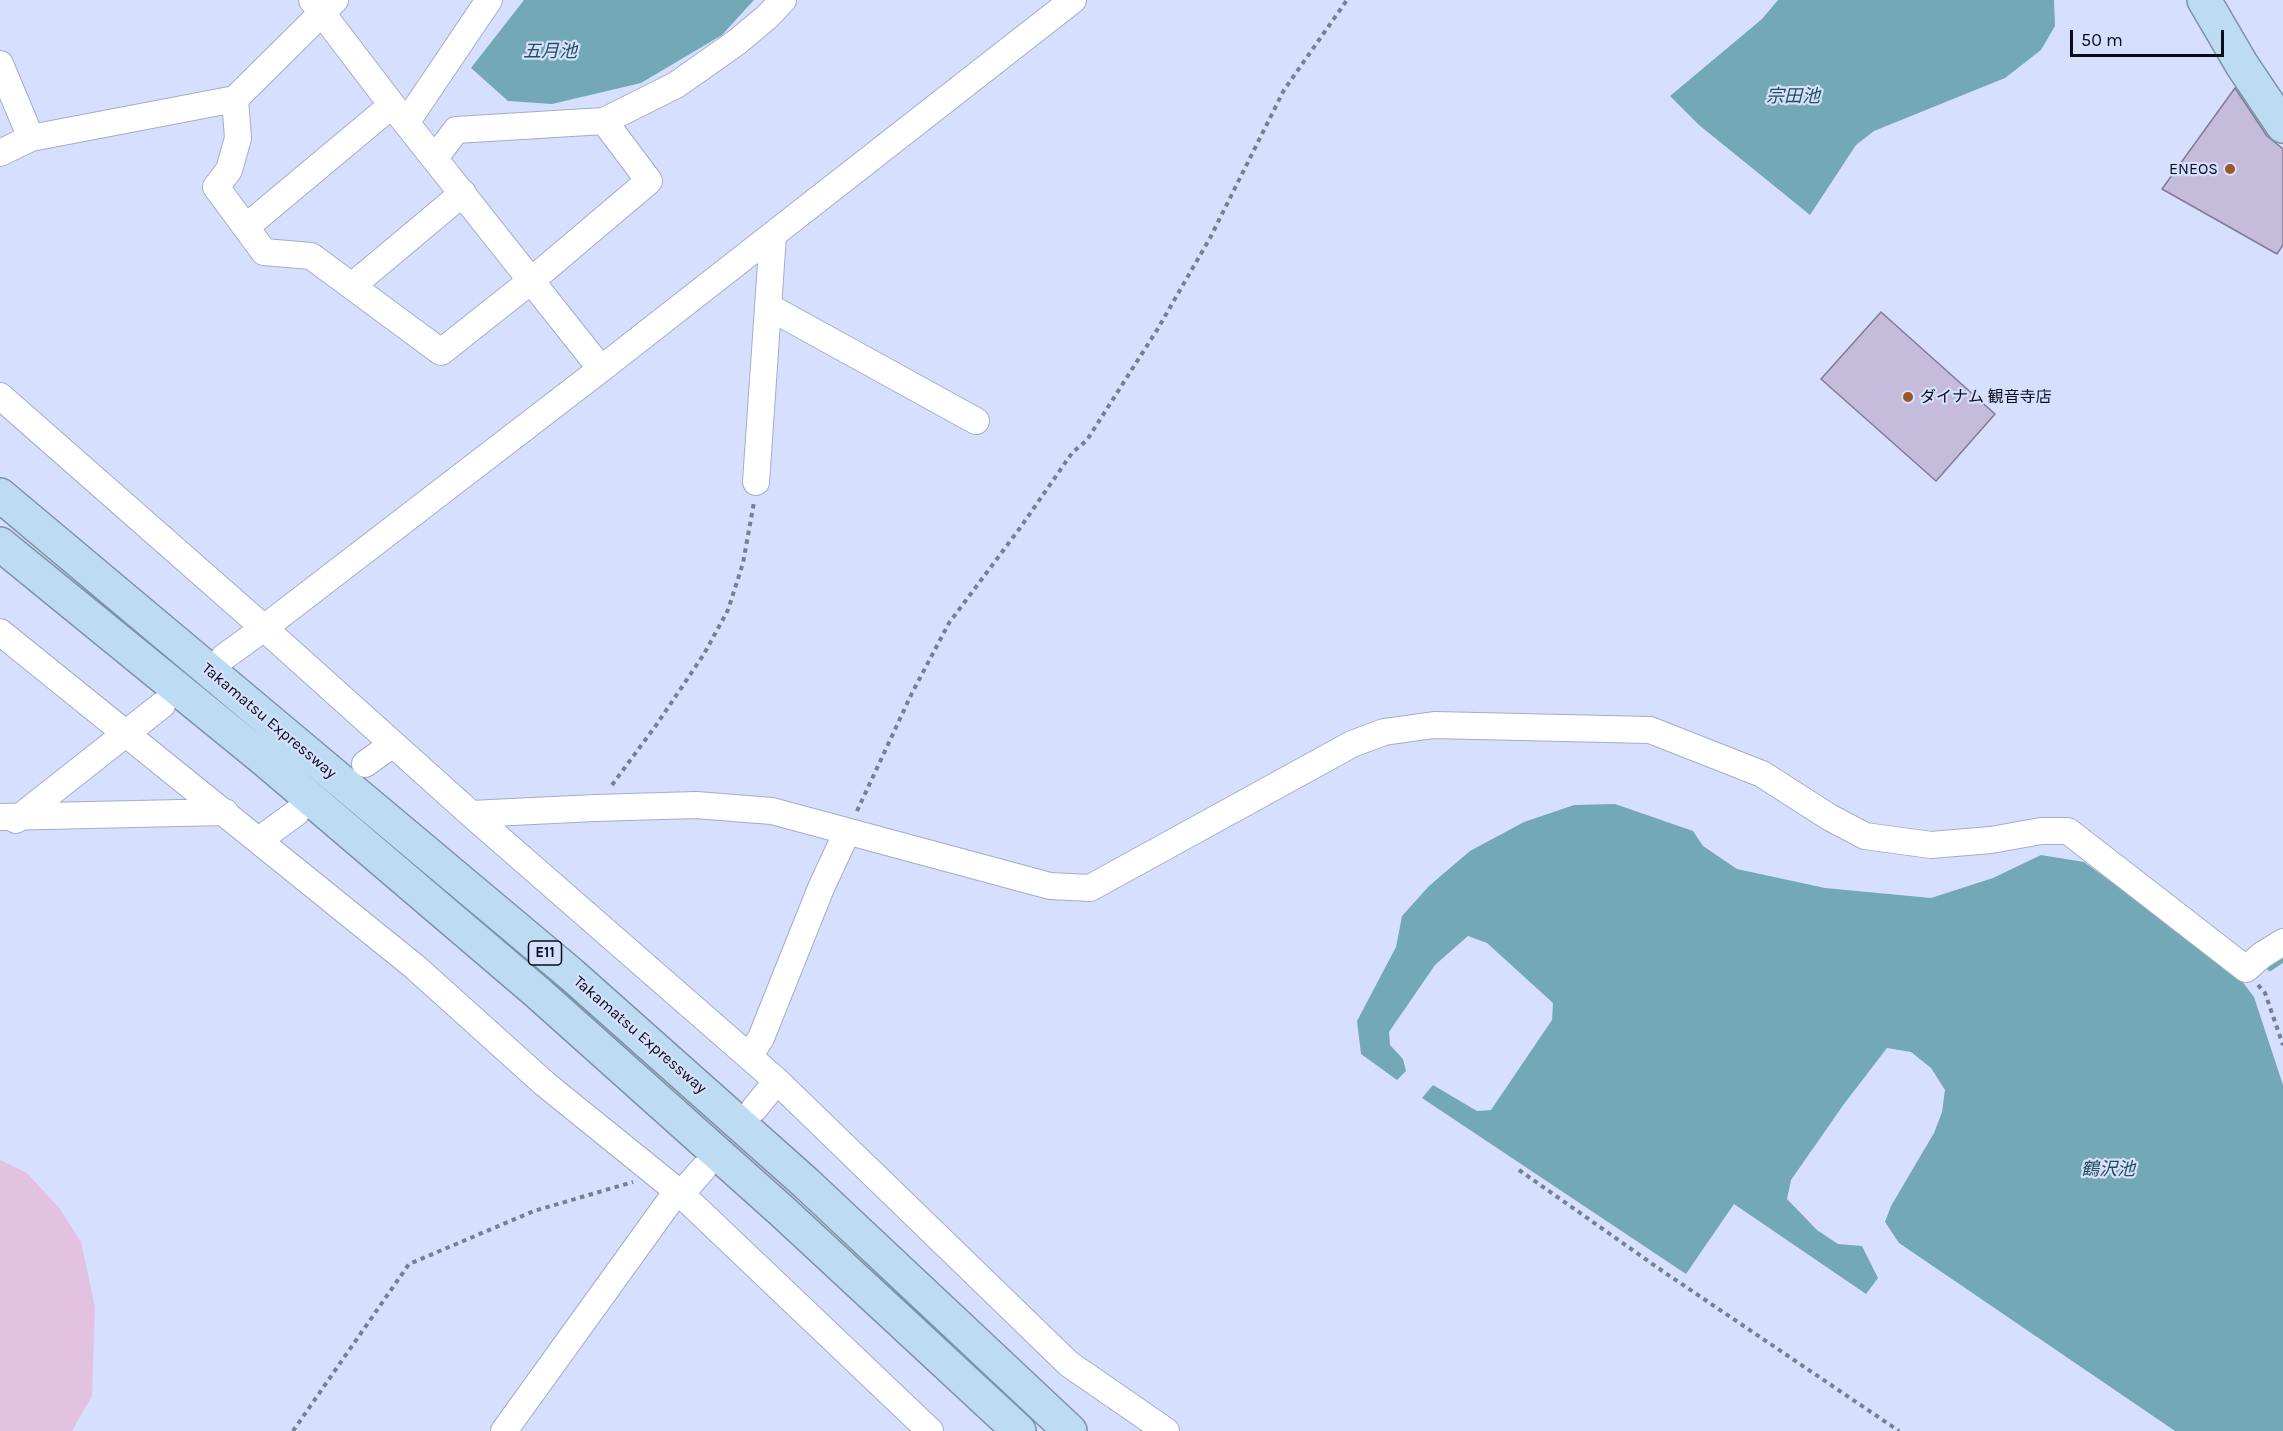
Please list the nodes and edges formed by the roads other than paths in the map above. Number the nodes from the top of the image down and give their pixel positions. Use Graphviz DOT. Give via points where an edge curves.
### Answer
graph roads {
  1 [pos="489,0"];
  2 [pos="783,0"];
  3 [pos="1073,0"];
  4 [pos="2204,0"];
  5 [pos="323,4"];
  6 [pos="0,64"];
  7 [pos="235,99"];
  8 [pos="399,114"];
  9 [pos="604,121"];
  10 [pos="2283,126"];
  11 [pos="31,138"];
  12 [pos="0,153"];
  13 [pos="435,158"];
  14 [pos="463,193"];
  15 [pos="246,228"];
  16 [pos="772,235"];
  17 [pos="532,280"];
  18 [pos="352,286"];
  19 [pos="769,307"];
  20 [pos="601,369"];
  21 [pos="0,396"];
  22 [pos="976,421"];
  23 [pos="756,482"];
  24 [pos="0,495"];
  25 [pos="0,544"];
  26 [pos="264,628"];
  27 [pos="0,632"];
  28 [pos="224,657"];
  29 [pos="162,705"];
  30 [pos="126,734"];
  31 [pos="393,744"];
  32 [pos="365,764"];
  33 [pos="225,812"];
  34 [pos="296,813"];
  35 [pos="471,814"];
  36 [pos="6,822"];
  37 [pos="848,832"];
  38 [pos="259,840"];
  39 [pos="2283,942"];
  40 [pos="749,1056"];
  41 [pos="777,1081"];
  42 [pos="754,1109"];
  43 [pos="703,1169"];
  44 [pos="679,1192"];
  45 [pos="504,1431"];
  46 [pos="930,1431"];
  47 [pos="1019,1431"];
  48 [pos="1070,1431"];
  49 [pos="1166,1431"];
  1 -- 8 [label="street"];
  2 -- 9 [label="street" via="737,42 676,85"];
  3 -- 16 [label="street"];
  4 -- 10 [label="highway"];
  5 -- 7 [label="street"];
  5 -- 8 [label="street"];
  6 -- 11 [label="street"];
  7 -- 11 [label="street"];
  7 -- 15 [label="street" via="238,138 229,170 216,187"];
  8 -- 13 [label="street"];
  8 -- 15 [label="street"];
  9 -- 13 [label="street" via="456,130"];
  9 -- 17 [label="street" via="649,182"];
  11 -- 12 [label="street"];
  13 -- 14 [label="street"];
  14 -- 17 [label="street"];
  14 -- 18 [label="street"];
  15 -- 18 [label="street" via="264,252 310,256"];
  16 -- 19 [label="street"];
  16 -- 20 [label="street"];
  17 -- 18 [label="street" via="441,352"];
  17 -- 20 [label="street"];
  19 -- 22 [label="street"];
  19 -- 23 [label="street"];
  20 -- 26 [label="street"];
  21 -- 26 [label="street"];
  24 -- 48 [label="highway, Takamatsu Expressway / E11" via="571,974 807,1184"];
  25 -- 47 [label="highway, Takamatsu Expressway / E11" via="264,760 537,992"];
  26 -- 28 [label="street"];
  26 -- 31 [label="street"];
  27 -- 30 [label="street"];
  29 -- 30 [label="street"];
  30 -- 33 [label="street"];
  30 -- 36 [label="street"];
  31 -- 32 [label="street"];
  31 -- 35 [label="street"];
  33 -- 36 [label="street"];
  33 -- 38 [label="street"];
  34 -- 38 [label="street"];
  35 -- 37 [label="street" via="696,805 772,812"];
  35 -- 40 [label="street"];
  37 -- 39 [label="street" via="1050,886 1090,888 1352,744 1384,732 1434,725 1650,730 1762,774 1865,836 1931,845 2068,831 2246,969"];
  37 -- 40 [label="street"];
  38 -- 44 [label="street" via="415,967 544,1084"];
  40 -- 41 [label="street"];
  41 -- 42 [label="street"];
  41 -- 49 [label="street" via="1069,1364"];
  43 -- 44 [label="street"];
  44 -- 45 [label="street"];
  44 -- 46 [label="street"];
}
